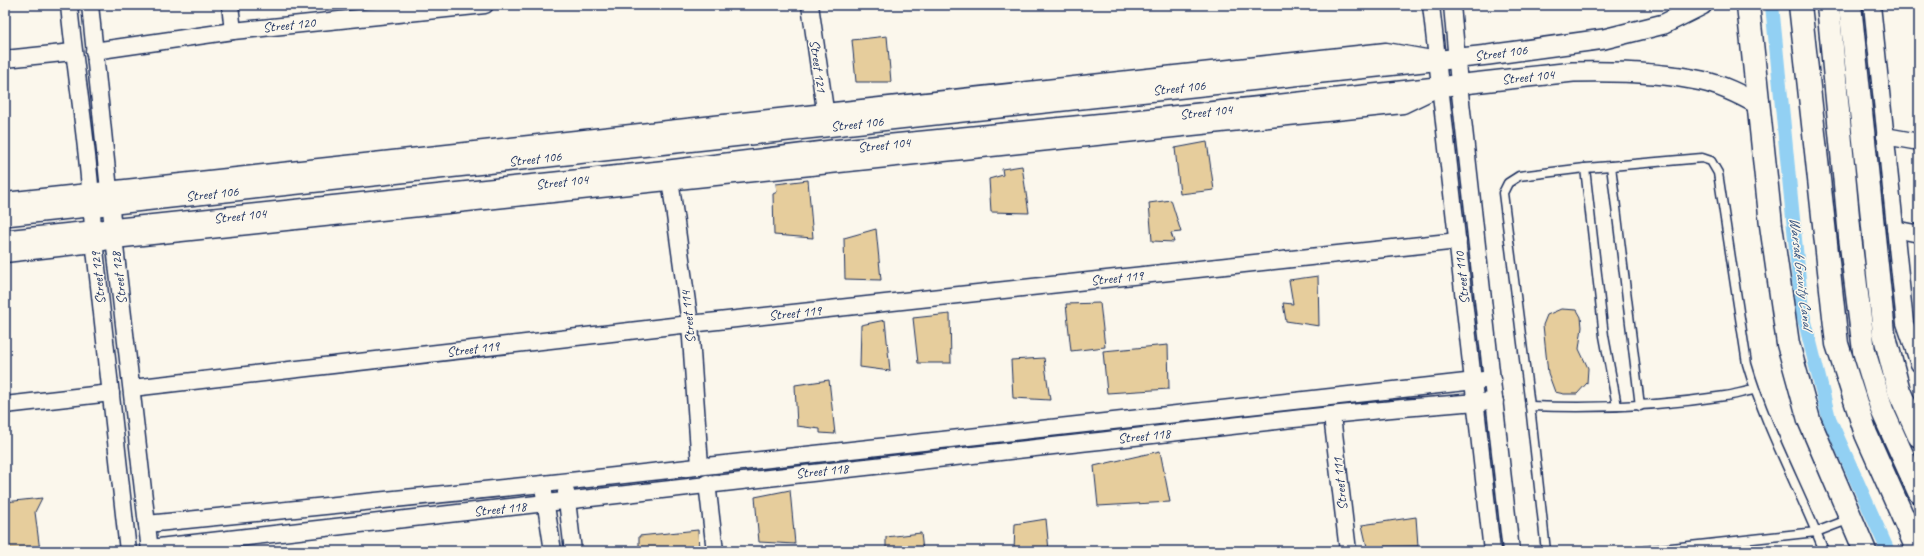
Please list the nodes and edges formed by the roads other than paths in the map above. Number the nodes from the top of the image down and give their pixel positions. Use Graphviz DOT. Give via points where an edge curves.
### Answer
graph roads {
  1 [pos="69,5"];
  2 [pos="90,5"];
  3 [pos="230,5"];
  4 [pos="485,5"];
  5 [pos="810,5"];
  6 [pos="1431,5"];
  7 [pos="1452,5"];
  8 [pos="1702,5"];
  9 [pos="1748,5"];
  10 [pos="1800,5"];
  11 [pos="1828,5"];
  12 [pos="1850,5"];
  13 [pos="1872,5"];
  14 [pos="374,11"];
  15 [pos="233,31"];
  16 [pos="94,51"];
  17 [pos="73,52"];
  18 [pos="1458,58"];
  19 [pos="5,59"];
  20 [pos="1438,60"];
  21 [pos="1291,69"];
  22 [pos="1450,85"];
  23 [pos="1131,93"];
  24 [pos="1759,104"];
  25 [pos="1289,110"];
  26 [pos="826,120"];
  27 [pos="1135,120"];
  28 [pos="1885,136"];
  29 [pos="641,140"];
  30 [pos="1919,142"];
  31 [pos="978,143"];
  32 [pos="476,166"];
  33 [pos="1611,166"];
  34 [pos="1585,168"];
  35 [pos="670,177"];
  36 [pos="480,190"];
  37 [pos="110,197"];
  38 [pos="91,199"];
  39 [pos="5,201"];
  40 [pos="5,216"];
  41 [pos="292,217"];
  42 [pos="1895,229"];
  43 [pos="1919,234"];
  44 [pos="114,235"];
  45 [pos="93,238"];
  46 [pos="5,240"];
  47 [pos="1458,241"];
  48 [pos="5,254"];
  49 [pos="1877,266"];
  50 [pos="1854,268"];
  51 [pos="690,324"];
  52 [pos="1912,324"];
  53 [pos="1919,364"];
  54 [pos="1493,379"];
  55 [pos="1474,380"];
  56 [pos="132,388"];
  57 [pos="1755,390"];
  58 [pos="111,393"];
  59 [pos="1495,401"];
  60 [pos="1476,402"];
  61 [pos="5,405"];
  62 [pos="1530,406"];
  63 [pos="1617,406"];
  64 [pos="1640,406"];
  65 [pos="1332,416"];
  66 [pos="1919,436"];
  67 [pos="700,465"];
  68 [pos="564,480"];
  69 [pos="707,483"];
  70 [pos="543,484"];
  71 [pos="1919,492"];
  72 [pos="567,502"];
  73 [pos="545,504"];
  74 [pos="1850,519"];
  75 [pos="148,524"];
  76 [pos="1816,532"];
  77 [pos="150,550"];
  78 [pos="128,551"];
  79 [pos="553,551"];
  80 [pos="573,551"];
  81 [pos="715,551"];
  82 [pos="1348,551"];
  83 [pos="1492,551"];
  84 [pos="1511,551"];
  85 [pos="1546,551"];
  86 [pos="1644,551"];
  87 [pos="1824,551"];
  88 [pos="1865,551"];
  89 [pos="1918,551"];
  1 -- 17 [label="street, Street 129"];
  2 -- 16 [label="street, Street 128"];
  3 -- 15 [label="street"];
  4 -- 14 [label="street, Street 120"];
  5 -- 26 [label="street, Street 121"];
  6 -- 20 [label="street, Street 110"];
  7 -- 18 [label="street, Street 110"];
  8 -- 18 [label="street, Street 106" via="1664,24 1604,39"];
  9 -- 24 [label="main road"];
  10 -- 89 [label="main road" via="1837,344 1866,434"];
  11 -- 50 [label="main road"];
  12 -- 49 [label="main road"];
  13 -- 28 [label="street"];
  14 -- 15 [label="street, Street 120"];
  15 -- 16 [label="street, Street 120"];
  16 -- 37 [label="street, Street 128"];
  17 -- 19 [label="street"];
  17 -- 38 [label="street, Street 129"];
  18 -- 20 [label="street, Street 106"];
  18 -- 22 [label="street, Street 110"];
  20 -- 21 [label="street, Street 106"];
  20 -- 22 [label="street, Street 110"];
  21 -- 23 [label="street, Street 106"];
  21 -- 26 [label="street"];
  22 -- 24 [label="street, Street 104" via="1573,72 1629,71 1703,81"];
  22 -- 25 [label="street, Street 104"];
  22 -- 47 [label="street, Street 110"];
  22 -- 54 [label="street, Street 110"];
  23 -- 26 [label="street, Street 106"];
  23 -- 27 [label="street"];
  24 -- 74 [label="main road" via="1771,225 1788,344 1809,420"];
  25 -- 27 [label="street, Street 104"];
  25 -- 31 [label="street"];
  26 -- 29 [label="street, Street 106"];
  27 -- 31 [label="street, Street 104"];
  28 -- 30 [label="street"];
  28 -- 42 [label="street"];
  29 -- 32 [label="street, Street 106"];
  29 -- 37 [label="street"];
  31 -- 35 [label="street, Street 104" via="832,150"];
  32 -- 36 [label="street"];
  32 -- 37 [label="street, Street 106"];
  33 -- 34 [label="lane"];
  33 -- 57 [label="lane" via="1702,158 1711,161 1718,173 1747,364"];
  33 -- 64 [label="lane"];
  34 -- 62 [label="lane" via="1519,176 1508,182 1503,193"];
  34 -- 63 [label="lane" via="1604,336"];
  35 -- 36 [label="street, Street 104"];
  35 -- 41 [label="street"];
  35 -- 51 [label="street, Street 114"];
  36 -- 41 [label="street, Street 104"];
  37 -- 38 [label="street, Street 106"];
  37 -- 44 [label="street, Street 128"];
  38 -- 39 [label="street"];
  38 -- 40 [label="street, Street 106"];
  38 -- 45 [label="street, Street 129"];
  41 -- 44 [label="street, Street 104"];
  42 -- 43 [label="street"];
  42 -- 52 [label="street"];
  44 -- 45 [label="street, Street 104"];
  44 -- 56 [label="street, Street 128"];
  45 -- 46 [label="street, Street 104"];
  45 -- 48 [label="street"];
  45 -- 58 [label="street, Street 129"];
  47 -- 51 [label="street, Street 119"];
  47 -- 55 [label="street, Street 110"];
  49 -- 50 [label="main road"];
  49 -- 66 [label="main road" via="1884,333 1899,391"];
  50 -- 71 [label="main road" via="1864,350 1882,410"];
  51 -- 56 [label="street, Street 119"];
  51 -- 67 [label="street, Street 114"];
  52 -- 53 [label="street"];
  54 -- 55 [label="street"];
  54 -- 59 [label="street, Street 110"];
  55 -- 60 [label="street, Street 110"];
  55 -- 67 [label="street"];
  56 -- 75 [label="street, Street 128"];
  57 -- 64 [label="lane" via="1727,396"];
  57 -- 76 [label="lane"];
  58 -- 61 [label="street"];
  58 -- 78 [label="street, Street 129"];
  59 -- 60 [label="street, Street 118"];
  59 -- 84 [label="street, Street 110"];
  60 -- 65 [label="street, Street 118"];
  60 -- 83 [label="street, Street 110"];
  62 -- 63 [label="lane"];
  62 -- 85 [label="lane"];
  63 -- 64 [label="lane"];
  65 -- 69 [label="street, Street 118"];
  65 -- 82 [label="street, Street 111"];
  67 -- 68 [label="street"];
  68 -- 70 [label="street"];
  68 -- 72 [label="street"];
  69 -- 72 [label="street, Street 118"];
  69 -- 81 [label="street"];
  70 -- 73 [label="street"];
  70 -- 75 [label="street"];
  72 -- 73 [label="street, Street 118"];
  72 -- 80 [label="street"];
  73 -- 77 [label="street, Street 118"];
  73 -- 79 [label="street"];
  74 -- 76 [label="lane"];
  74 -- 88 [label="main road"];
  75 -- 77 [label="street, Street 128"];
  76 -- 86 [label="lane"];
  76 -- 87 [label="lane"];
}
